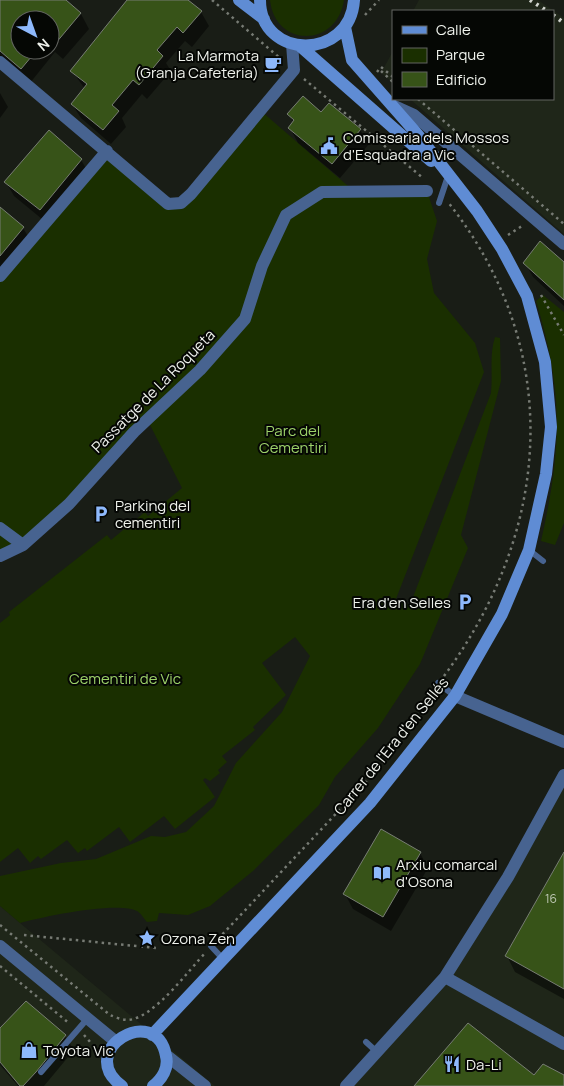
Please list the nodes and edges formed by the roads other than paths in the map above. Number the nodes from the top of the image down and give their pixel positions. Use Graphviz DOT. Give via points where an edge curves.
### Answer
graph roads {
  1 [pos="240,0"];
  2 [pos="260,0"];
  3 [pos="356,2"];
  4 [pos="264,19"];
  5 [pos="345,27"];
  6 [pos="296,45"];
  7 [pos="0,62"];
  8 [pos="392,105"];
  9 [pos="107,151"];
  10 [pos="448,176"];
  11 [pos="426,185"];
  12 [pos="439,203"];
  13 [pos="564,244"];
  14 [pos="0,276"];
  15 [pos="0,528"];
  16 [pos="23,545"];
  17 [pos="529,550"];
  18 [pos="0,556"];
  19 [pos="543,561"];
  20 [pos="438,683"];
  21 [pos="455,696"];
  22 [pos="564,742"];
  23 [pos="564,775"];
  24 [pos="0,946"];
  25 [pos="211,946"];
  26 [pos="223,958"];
  27 [pos="445,977"];
  28 [pos="88,1018"];
  29 [pos="152,1035"];
  30 [pos="116,1041"];
  31 [pos="366,1042"];
  32 [pos="564,1044"];
  33 [pos="377,1052"];
  34 [pos="166,1055"];
  35 [pos="41,1072"];
  36 [pos="162,1083"];
  37 [pos="122,1086"];
  38 [pos="205,1086"];
  39 [pos="346,1086"];
  1 -- 4 [label="street"];
  2 -- 4 [label="street"];
  3 -- 5 [label="street"];
  4 -- 6 [label="street, Carrer de l'Era d'en Sellés" via="275,34"];
  5 -- 6 [label="street" via="327,42 314,46"];
  5 -- 8 [label="street, Carrer de l'Era d'en Sellés" via="352,60"];
  6 -- 9 [label="street" via="294,70 181,203 168,204"];
  6 -- 10 [label="street, Carrer de l'Era d'en Sellés"];
  7 -- 9 [label="street"];
  8 -- 10 [label="street, Carrer de l'Era d'en Sellés"];
  8 -- 13 [label="street" via="414,115"];
  9 -- 14 [label="street"];
  10 -- 12 [label="lane"];
  10 -- 17 [label="street, Carrer de l'Era d'en Sellés" via="477,211 527,296 545,362 551,426 546,474"];
  11 -- 16 [label="street, Passatge de La Roqueta" via="322,192 286,215 262,266 245,319 200,370 128,438 70,504"];
  15 -- 16 [label="street"];
  16 -- 18 [label="street, Passatge de La Roqueta"];
  17 -- 19 [label="lane"];
  17 -- 21 [label="street, Carrer de l'Era d'en Sellés" via="502,614"];
  20 -- 21 [label="lane"];
  21 -- 22 [label="street"];
  21 -- 26 [label="street, Carrer de l'Era d'en Sellés" via="370,803"];
  23 -- 27 [label="street" via="508,877"];
  24 -- 28 [label="street"];
  25 -- 26 [label="lane"];
  26 -- 29 [label="street, Carrer de l'Era d'en Sellés"];
  27 -- 32 [label="street"];
  27 -- 33 [label="street"];
  28 -- 30 [label="street"];
  28 -- 35 [label="lane"];
  29 -- 30 [label="street" via="133,1032"];
  29 -- 34 [label="street" via="163,1046"];
  30 -- 37 [label="street" via="110,1050 108,1065 114,1080"];
  31 -- 33 [label="lane"];
  33 -- 39 [label="street"];
  34 -- 36 [label="street"];
  34 -- 38 [label="street"];
}
